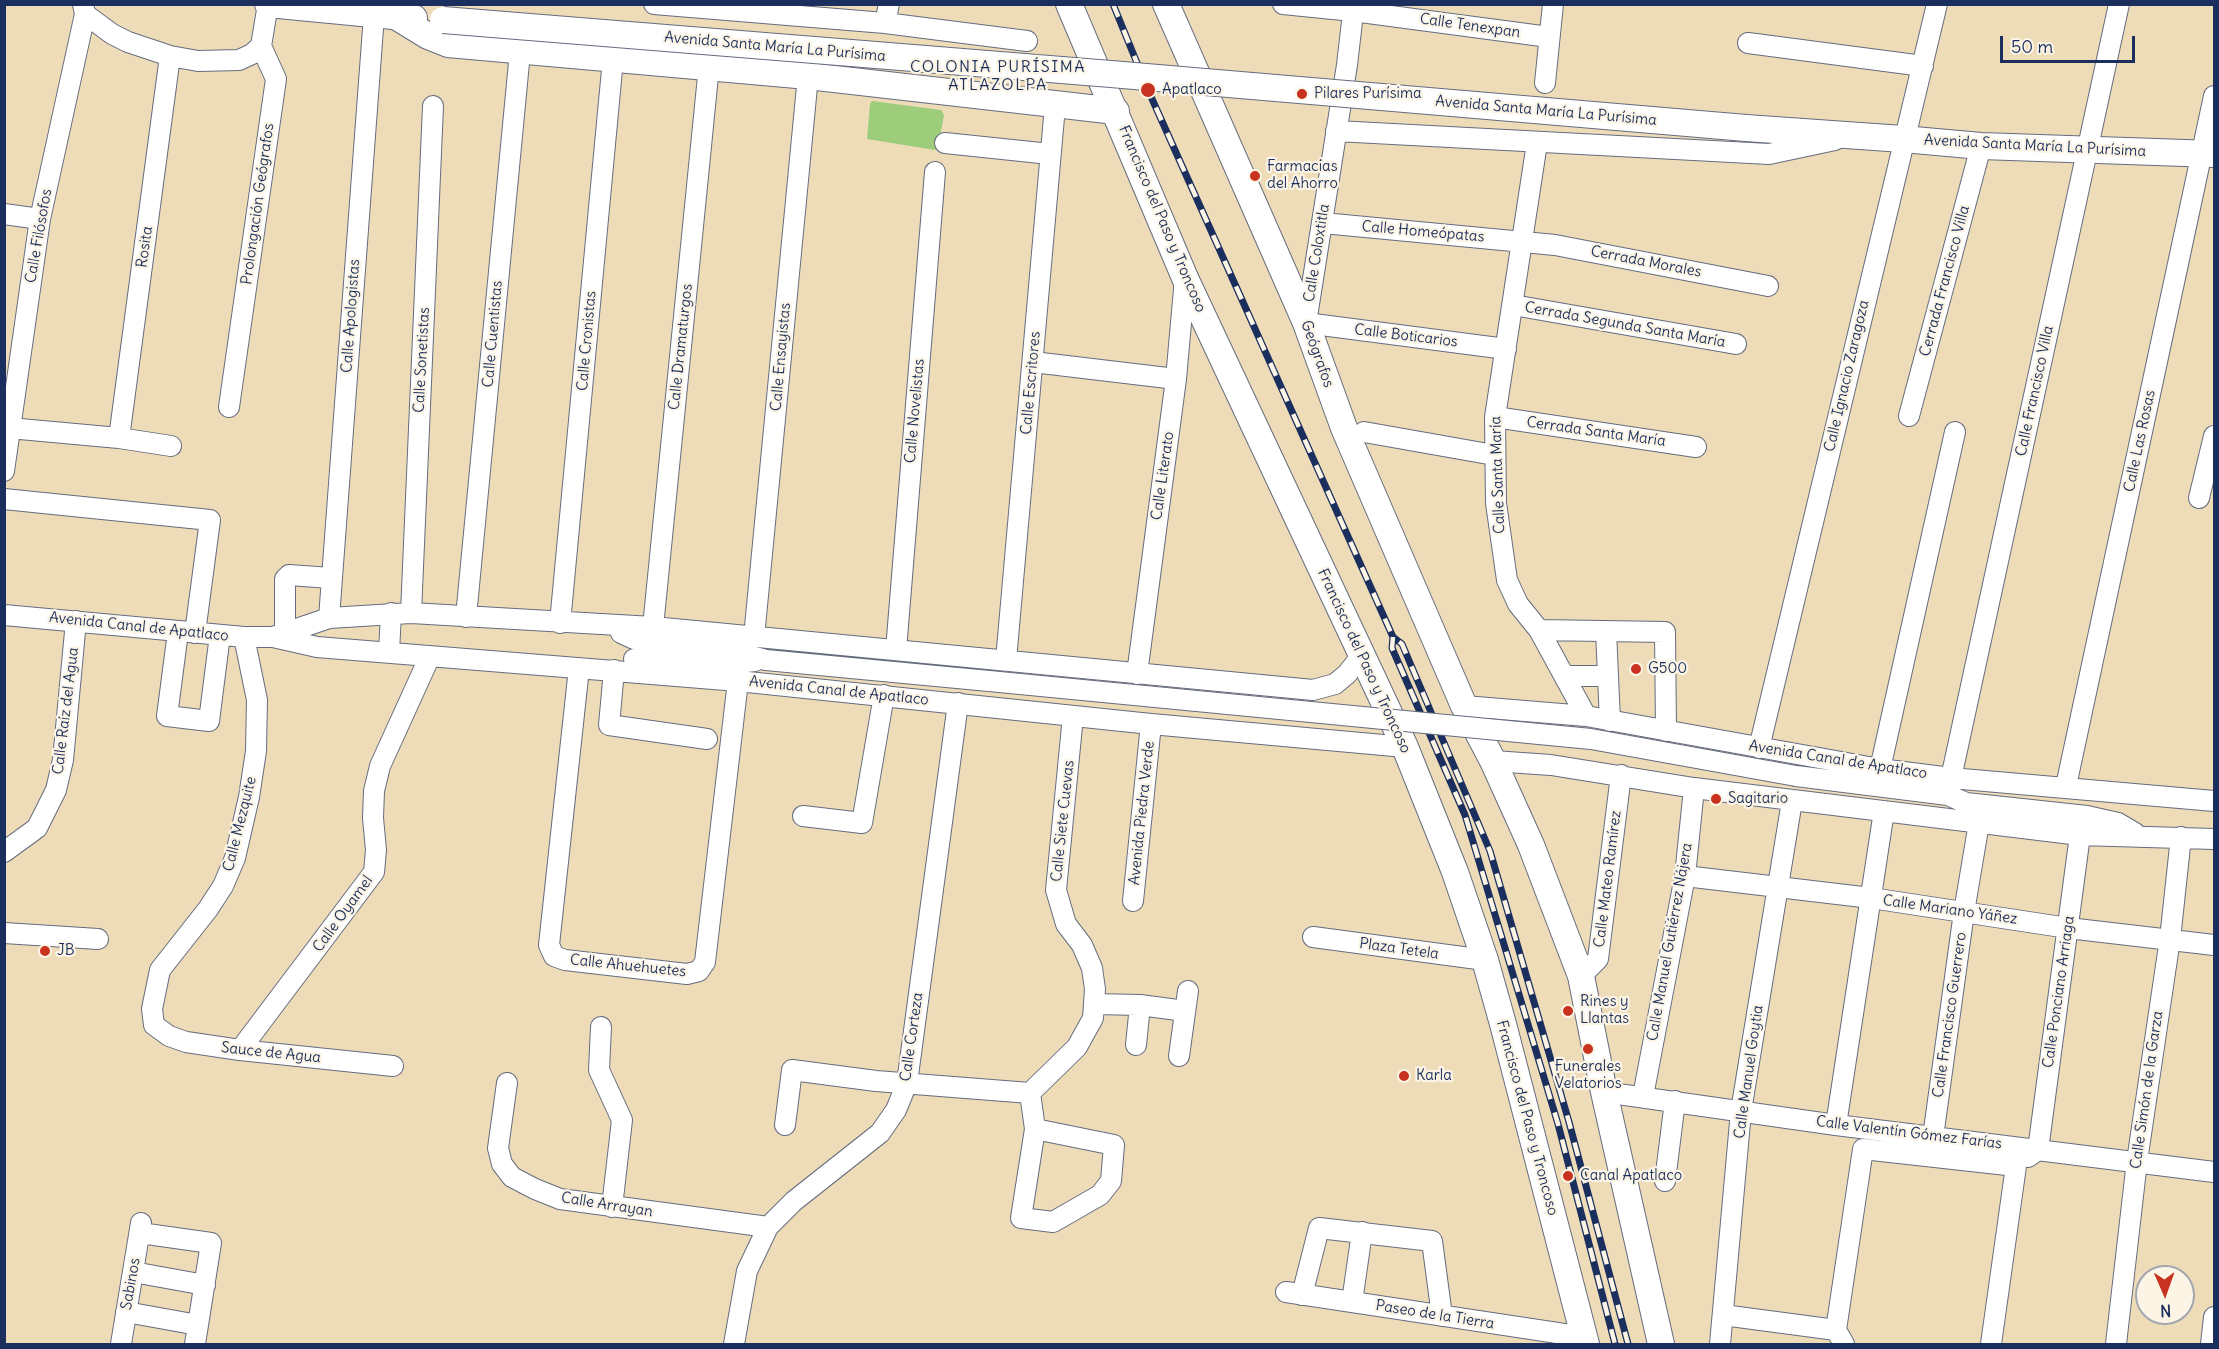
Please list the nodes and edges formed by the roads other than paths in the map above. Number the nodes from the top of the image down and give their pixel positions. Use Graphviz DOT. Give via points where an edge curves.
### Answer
graph roads {
  1 [pos="268,4"];
  2 [pos="654,4"];
  3 [pos="1069,4"];
  4 [pos="1166,4"];
  5 [pos="1283,4"];
  6 [pos="1553,4"];
  7 [pos="1937,4"];
  8 [pos="2119,4"];
  9 [pos="1353,8"];
  10 [pos="84,9"];
  11 [pos="755,9"];
  12 [pos="390,12"];
  13 [pos="887,14"];
  14 [pos="1549,37"];
  15 [pos="1027,41"];
  16 [pos="1748,43"];
  17 [pos="261,46"];
  18 [pos="520,52"];
  19 [pos="170,56"];
  20 [pos="613,59"];
  21 [pos="709,66"];
  22 [pos="1923,66"];
  23 [pos="808,76"];
  24 [pos="1545,76"];
  25 [pos="2214,96"];
  26 [pos="434,106"];
  27 [pos="1055,106"];
  28 [pos="1116,111"];
  29 [pos="1336,131"];
  30 [pos="1856,135"];
  31 [pos="1903,139"];
  32 [pos="945,143"];
  33 [pos="1538,143"];
  34 [pos="1981,146"];
  35 [pos="2088,150"];
  36 [pos="1050,154"];
  37 [pos="2208,154"];
  38 [pos="935,172"];
  39 [pos="4,214"];
  40 [pos="40,219"];
  41 [pos="1323,224"];
  42 [pos="1524,241"];
  43 [pos="1185,278"];
  44 [pos="1768,286"];
  45 [pos="1514,305"];
  46 [pos="1306,323"];
  47 [pos="1736,344"];
  48 [pos="1506,349"];
  49 [pos="1033,362"];
  50 [pos="12,364"];
  51 [pos="1176,379"];
  52 [pos="230,407"];
  53 [pos="1909,416"];
  54 [pos="1495,417"];
  55 [pos="9,428"];
  56 [pos="1364,432"];
  57 [pos="1955,432"];
  58 [pos="2214,436"];
  59 [pos="119,438"];
  60 [pos="171,446"];
  61 [pos="1696,447"];
  62 [pos="1494,455"];
  63 [pos="4,471"];
  64 [pos="2199,498"];
  65 [pos="4,499"];
  66 [pos="331,578"];
  67 [pos="401,613"];
  68 [pos="4,615"];
  69 [pos="466,617"];
  70 [pos="328,618"];
  71 [pos="76,621"];
  72 [pos="560,623"];
  73 [pos="605,625"];
  74 [pos="653,627"];
  75 [pos="1539,630"];
  76 [pos="1606,631"];
  77 [pos="187,632"];
  78 [pos="220,635"];
  79 [pos="279,635"];
  80 [pos="244,637"];
  81 [pos="754,637"];
  82 [pos="896,650"];
  83 [pos="389,652"];
  84 [pos="1362,655"];
  85 [pos="430,656"];
  86 [pos="766,660"];
  87 [pos="1006,660"];
  88 [pos="583,668"];
  89 [pos="614,670"];
  90 [pos="1137,674"];
  91 [pos="1566,676"];
  92 [pos="1608,676"];
  93 [pos="738,681"];
  94 [pos="1273,687"];
  95 [pos="884,695"];
  96 [pos="958,703"];
  97 [pos="1464,706"];
  98 [pos="1073,716"];
  99 [pos="1577,716"];
  100 [pos="1610,721"];
  101 [pos="1150,724"];
  102 [pos="1666,731"];
  103 [pos="1276,735"];
  104 [pos="707,739"];
  105 [pos="1405,747"];
  106 [pos="1759,748"];
  107 [pos="1493,761"];
  108 [pos="1551,765"];
  109 [pos="1880,769"];
  110 [pos="1621,775"];
  111 [pos="1950,786"];
  112 [pos="2066,786"];
  113 [pos="1694,788"];
  114 [pos="2128,793"];
  115 [pos="2214,800"];
  116 [pos="1792,801"];
  117 [pos="1884,811"];
  118 [pos="803,816"];
  119 [pos="1979,823"];
  120 [pos="2080,835"];
  121 [pos="2139,835"];
  122 [pos="2181,837"];
  123 [pos="2214,839"];
  124 [pos="4,852"];
  125 [pos="1685,876"];
  126 [pos="1778,886"];
  127 [pos="1871,898"];
  128 [pos="1132,901"];
  129 [pos="1964,912"];
  130 [pos="2068,928"];
  131 [pos="4,933"];
  132 [pos="1313,937"];
  133 [pos="98,939"];
  134 [pos="2170,939"];
  135 [pos="2214,945"];
  136 [pos="1485,960"];
  137 [pos="1581,976"];
  138 [pos="1094,1004"];
  139 [pos="1140,1005"];
  140 [pos="154,1025"];
  141 [pos="601,1027"];
  142 [pos="1136,1045"];
  143 [pos="240,1050"];
  144 [pos="1179,1056"];
  145 [pos="393,1066"];
  146 [pos="507,1083"];
  147 [pos="907,1083"];
  148 [pos="1604,1092"];
  149 [pos="1030,1093"];
  150 [pos="1642,1096"];
  151 [pos="1676,1101"];
  152 [pos="1741,1111"];
  153 [pos="785,1125"];
  154 [pos="1836,1125"];
  155 [pos="1035,1129"];
  156 [pos="1933,1137"];
  157 [pos="2038,1150"];
  158 [pos="2137,1161"];
  159 [pos="2016,1166"];
  160 [pos="2214,1172"];
  161 [pos="1665,1181"];
  162 [pos="612,1207"];
  163 [pos="768,1227"];
  164 [pos="1362,1232"];
  165 [pos="134,1272"];
  166 [pos="205,1285"];
  167 [pos="1352,1302"];
  168 [pos="126,1312"];
  169 [pos="1723,1315"];
  170 [pos="1442,1316"];
  171 [pos="2214,1317"];
  172 [pos="198,1325"];
  173 [pos="1840,1337"];
  174 [pos="1585,1341"];
  175 [pos="121,1344"];
  176 [pos="195,1344"];
  177 [pos="734,1344"];
  178 [pos="1661,1344"];
  179 [pos="1720,1344"];
  180 [pos="1991,1344"];
  181 [pos="2116,1344"];
  182 [pos="2211,1344"];
  1 -- 12 [label="main road, Avenida Santa María La Purísima"];
  1 -- 17 [label="street"];
  2 -- 11 [label="street"];
  3 -- 28 [label="main road, Francisco del Paso y Troncoso"];
  4 -- 46 [label="main road, Geógrafos"];
  5 -- 9 [label="street, Calle Tenexpan"];
  6 -- 14 [label="street"];
  7 -- 22 [label="street, Calle Ignacio Zaragoza"];
  8 -- 35 [label="street, Calle Francisco Villa"];
  9 -- 14 [label="street, Calle Tenexpan"];
  9 -- 29 [label="street, Calle Coloxtitla"];
  10 -- 19 [label="street" via="112,34"];
  10 -- 40 [label="street, Calle Filósofos"];
  11 -- 13 [label="street"];
  12 -- 18 [label="main road" via="448,44"];
  12 -- 30 [label="main road, Avenida Santa María La Purísima, bridge" via="443,20"];
  12 -- 66 [label="street, Calle Apologistas"];
  13 -- 15 [label="street"];
  14 -- 24 [label="street"];
  16 -- 22 [label="street"];
  17 -- 19 [label="street" via="239,60 198,61"];
  17 -- 52 [label="street, Prolongación Geógrafos" via="276,79"];
  18 -- 20 [label="main road"];
  18 -- 69 [label="street, Calle Cuentistas"];
  19 -- 59 [label="street, Rosita"];
  20 -- 21 [label="main road"];
  20 -- 72 [label="street, Calle Cronistas"];
  21 -- 23 [label="main road"];
  21 -- 74 [label="street, Calle Dramaturgos"];
  22 -- 31 [label="street, Calle Ignacio Zaragoza"];
  23 -- 27 [label="main road"];
  23 -- 81 [label="street, Calle Ensayistas"];
  25 -- 37 [label="street, Calle Las Rosas"];
  26 -- 67 [label="street, Calle Sonetistas"];
  27 -- 28 [label="main road"];
  27 -- 36 [label="street, Calle Escritores"];
  28 -- 43 [label="main road, Francisco del Paso y Troncoso"];
  29 -- 33 [label="street, Avenida Santa María La Purísima"];
  29 -- 41 [label="street, Calle Coloxtitla"];
  30 -- 31 [label="main road, Avenida Santa María La Purísima"];
  30 -- 33 [label="street, Avenida Santa María La Purísima" via="1769,154"];
  31 -- 34 [label="main road, Avenida Santa María La Purísima"];
  31 -- 106 [label="street, Calle Ignacio Zaragoza"];
  32 -- 36 [label="street"];
  33 -- 42 [label="street, Calle Santa María"];
  34 -- 35 [label="main road, Avenida Santa María La Purísima"];
  34 -- 53 [label="street, Cerrada Francisco Villa"];
  35 -- 37 [label="main road, Avenida Santa María La Purísima"];
  35 -- 111 [label="street, Calle Francisco Villa"];
  36 -- 49 [label="street, Calle Escritores"];
  37 -- 112 [label="street, Calle Las Rosas"];
  38 -- 82 [label="street, Calle Novelistas"];
  39 -- 40 [label="street"];
  40 -- 50 [label="street, Calle Filósofos"];
  41 -- 42 [label="street, Calle Homeópatas"];
  41 -- 46 [label="street, Calle Coloxtitla"];
  42 -- 44 [label="street, Cerrada Morales"];
  42 -- 45 [label="street, Calle Santa María"];
  43 -- 51 [label="street, Calle Literato"];
  43 -- 84 [label="main road, Francisco del Paso y Troncoso"];
  45 -- 47 [label="street, Cerrada Segunda Santa María"];
  45 -- 48 [label="street, Calle Santa María"];
  46 -- 48 [label="street, Calle Boticarios"];
  46 -- 97 [label="main road, Geógrafos" via="1344,428"];
  48 -- 54 [label="street, Calle Santa María"];
  49 -- 51 [label="street"];
  49 -- 87 [label="street, Calle Escritores"];
  50 -- 55 [label="street, Calle Filósofos"];
  51 -- 90 [label="street, Calle Literato"];
  54 -- 61 [label="street, Cerrada Santa María"];
  54 -- 62 [label="street, Calle Santa María"];
  55 -- 59 [label="street"];
  55 -- 63 [label="street, Calle Filósofos"];
  56 -- 62 [label="street"];
  57 -- 109 [label="street"];
  58 -- 64 [label="street"];
  59 -- 60 [label="street"];
  62 -- 75 [label="street, Calle Santa María" via="1507,580 1518,604"];
  65 -- 77 [label="street" via="210,520"];
  66 -- 70 [label="street, Calle Apologistas"];
  66 -- 79 [label="street" via="290,575 285,579"];
  67 -- 69 [label="street, Avenida Canal de Apatlaco"];
  67 -- 70 [label="street, Avenida Canal de Apatlaco"];
  67 -- 83 [label="street, Calle Sonetistas"];
  68 -- 71 [label="street, Avenida Canal de Apatlaco"];
  69 -- 72 [label="street, Avenida Canal de Apatlaco"];
  70 -- 79 [label="street, Avenida Canal de Apatlaco"];
  71 -- 77 [label="street, Avenida Canal de Apatlaco"];
  71 -- 124 [label="street, Calle Raíz del Agua" via="57,790 37,828"];
  72 -- 73 [label="street, Avenida Canal de Apatlaco"];
  73 -- 74 [label="street, Avenida Canal de Apatlaco"];
  73 -- 86 [label="street" via="634,639 728,650"];
  74 -- 81 [label="street, Avenida Canal de Apatlaco"];
  75 -- 76 [label="street"];
  75 -- 91 [label="street, Calle Santa María"];
  76 -- 92 [label="street"];
  76 -- 102 [label="street" via="1665,632"];
  77 -- 78 [label="street, Avenida Canal de Apatlaco"];
  77 -- 78 [label="street" via="167,716 209,721"];
  78 -- 80 [label="street, Avenida Canal de Apatlaco"];
  79 -- 80 [label="street, Avenida Canal de Apatlaco"];
  79 -- 83 [label="street, Avenida Canal de Apatlaco" via="317,647"];
  80 -- 140 [label="street, Calle Mezquite" via="257,700 256,751 235,858 208,909 160,970 152,1009"];
  81 -- 82 [label="street, Avenida Canal de Apatlaco"];
  82 -- 87 [label="street, Avenida Canal de Apatlaco"];
  83 -- 85 [label="street, Avenida Canal de Apatlaco"];
  84 -- 94 [label="street, Avenida Canal de Apatlaco" via="1335,684 1314,690"];
  84 -- 105 [label="main road, Francisco del Paso y Troncoso"];
  85 -- 88 [label="street, Avenida Canal de Apatlaco"];
  85 -- 143 [label="street, Calle Oyamel" via="380,766 373,818 374,872"];
  86 -- 88 [label="street" via="728,664 608,658"];
  86 -- 111 [label="street, bridge" via="1591,739 1796,776"];
  87 -- 90 [label="street, Avenida Canal de Apatlaco"];
  88 -- 89 [label="street, Avenida Canal de Apatlaco"];
  88 -- 93 [label="street, Calle Ahuehuetes" via="549,945 554,956 565,960 687,974 699,971 705,962"];
  89 -- 93 [label="street, Avenida Canal de Apatlaco"];
  89 -- 104 [label="street" via="609,725"];
  90 -- 94 [label="street, Avenida Canal de Apatlaco"];
  91 -- 92 [label="street"];
  91 -- 99 [label="street, Calle Santa María"];
  92 -- 100 [label="street"];
  93 -- 95 [label="street, Avenida Canal de Apatlaco"];
  94 -- 103 [label="street" via="1285,701 1287,713"];
  95 -- 96 [label="street, Avenida Canal de Apatlaco"];
  95 -- 118 [label="street" via="862,823"];
  96 -- 98 [label="street, Avenida Canal de Apatlaco"];
  96 -- 147 [label="street, Calle Corteza"];
  97 -- 99 [label="street, Avenida Canal de Apatlaco"];
  97 -- 107 [label="main road"];
  98 -- 101 [label="street, Avenida Canal de Apatlaco"];
  98 -- 138 [label="street, Calle Siete Cuevas" via="1056,890 1066,924 1082,945 1092,968"];
  99 -- 100 [label="street, Avenida Canal de Apatlaco"];
  99 -- 108 [label="street" via="1554,722 1546,730 1542,752"];
  100 -- 102 [label="street, Avenida Canal de Apatlaco"];
  101 -- 103 [label="street, Avenida Canal de Apatlaco"];
  101 -- 128 [label="street, Avenida Piedra Verde"];
  102 -- 106 [label="street, Avenida Canal de Apatlaco"];
  103 -- 105 [label="street, Avenida Canal de Apatlaco"];
  105 -- 136 [label="main road, Francisco del Paso y Troncoso"];
  106 -- 109 [label="street, Avenida Canal de Apatlaco"];
  107 -- 108 [label="street"];
  107 -- 137 [label="main road" via="1531,845"];
  108 -- 110 [label="street"];
  109 -- 111 [label="street, Avenida Canal de Apatlaco"];
  110 -- 113 [label="street"];
  110 -- 137 [label="street, Calle Mateo Ramírez" via="1598,959"];
  111 -- 112 [label="street, Avenida Canal de Apatlaco"];
  111 -- 114 [label="street" via="1966,791 2089,800"];
  111 -- 121 [label="street" via="1966,803 2087,816 2118,823"];
  112 -- 114 [label="street, Avenida Canal de Apatlaco"];
  113 -- 116 [label="street"];
  113 -- 125 [label="street, Calle Manuel Gutiérrez Nájera"];
  114 -- 115 [label="street, Avenida Canal de Apatlaco"];
  116 -- 117 [label="street"];
  116 -- 126 [label="street, Calle Manuel Goytia"];
  117 -- 119 [label="street"];
  117 -- 127 [label="street"];
  119 -- 120 [label="street"];
  119 -- 129 [label="street, Calle Francisco Guerrero"];
  120 -- 121 [label="street"];
  120 -- 130 [label="street, Calle Ponciano Arriaga"];
  121 -- 122 [label="street"];
  122 -- 123 [label="street"];
  122 -- 134 [label="street, Calle Simón de la Garza"];
  125 -- 126 [label="street, Calle Mariano Yáñez"];
  125 -- 150 [label="street, Calle Manuel Gutiérrez Nájera"];
  126 -- 127 [label="street, Calle Mariano Yáñez"];
  126 -- 152 [label="street, Calle Manuel Goytia"];
  127 -- 129 [label="street, Calle Mariano Yáñez"];
  127 -- 154 [label="street"];
  129 -- 130 [label="street, Calle Mariano Yáñez"];
  129 -- 156 [label="street, Calle Francisco Guerrero"];
  130 -- 134 [label="street, Calle Mariano Yáñez"];
  130 -- 157 [label="street, Calle Ponciano Arriaga"];
  131 -- 133 [label="street"];
  132 -- 136 [label="street, Plaza Tetela"];
  134 -- 135 [label="street, Calle Mariano Yáñez"];
  134 -- 158 [label="street, Calle Simón de la Garza"];
  136 -- 174 [label="main road, Francisco del Paso y Troncoso"];
  137 -- 148 [label="main road"];
  138 -- 139 [label="street"];
  138 -- 149 [label="street, Calle Siete Cuevas" via="1093,1018 1077,1047"];
  139 -- 142 [label="street"];
  139 -- 144 [label="street" via="1187,1001"];
  140 -- 143 [label="street, Sauce de Agua" via="168,1036 186,1042"];
  141 -- 162 [label="street" via="599,1070 622,1120"];
  143 -- 145 [label="street, Sauce de Agua"];
  146 -- 162 [label="street, Calle Arrayan" via="498,1148 502,1164 512,1176 560,1199"];
  147 -- 149 [label="street"];
  147 -- 153 [label="street" via="792,1070"];
  147 -- 163 [label="street, Calle Corteza" via="896,1110 880,1133"];
  148 -- 150 [label="street, Calle Valentín Gómez Farías"];
  148 -- 178 [label="main road"];
  149 -- 155 [label="street"];
  150 -- 151 [label="street, Calle Valentín Gómez Farías"];
  151 -- 152 [label="street, Calle Valentín Gómez Farías"];
  151 -- 161 [label="street"];
  152 -- 154 [label="street, Calle Valentín Gómez Farías"];
  152 -- 169 [label="street, Calle Manuel Goytia"];
  154 -- 156 [label="street, Calle Valentín Gómez Farías"];
  155 -- 155 [label="street" via="1021,1218 1053,1222 1100,1195 1111,1181 1114,1145"];
  156 -- 157 [label="street, Calle Valentín Gómez Farías"];
  157 -- 158 [label="street, Calle Valentín Gómez Farías"];
  157 -- 159 [label="street"];
  158 -- 160 [label="street, Calle Valentín Gómez Farías"];
  158 -- 181 [label="street, Calle Simón de la Garza"];
  159 -- 173 [label="street, Calle Valentín Gómez Farías" via="1863,1149"];
  159 -- 180 [label="street"];
  162 -- 163 [label="street, Calle Arrayan"];
  163 -- 177 [label="street, Calle Corteza" via="747,1271"];
  164 -- 167 [label="street"];
  164 -- 167 [label="street, Paseo de la Tierra" via="1319,1228 1294,1293"];
  164 -- 170 [label="street" via="1432,1241"];
  165 -- 166 [label="street"];
  165 -- 166 [label="street, Sabinos" via="141,1228 210,1243"];
  165 -- 168 [label="street, Sabinos"];
  166 -- 172 [label="street"];
  167 -- 170 [label="street, Paseo de la Tierra"];
  168 -- 172 [label="street"];
  168 -- 175 [label="street, Sabinos"];
  169 -- 173 [label="street"];
  169 -- 179 [label="street, Calle Manuel Goytia"];
  170 -- 174 [label="street, Paseo de la Tierra"];
  171 -- 182 [label="street"];
  172 -- 176 [label="street"];
}
